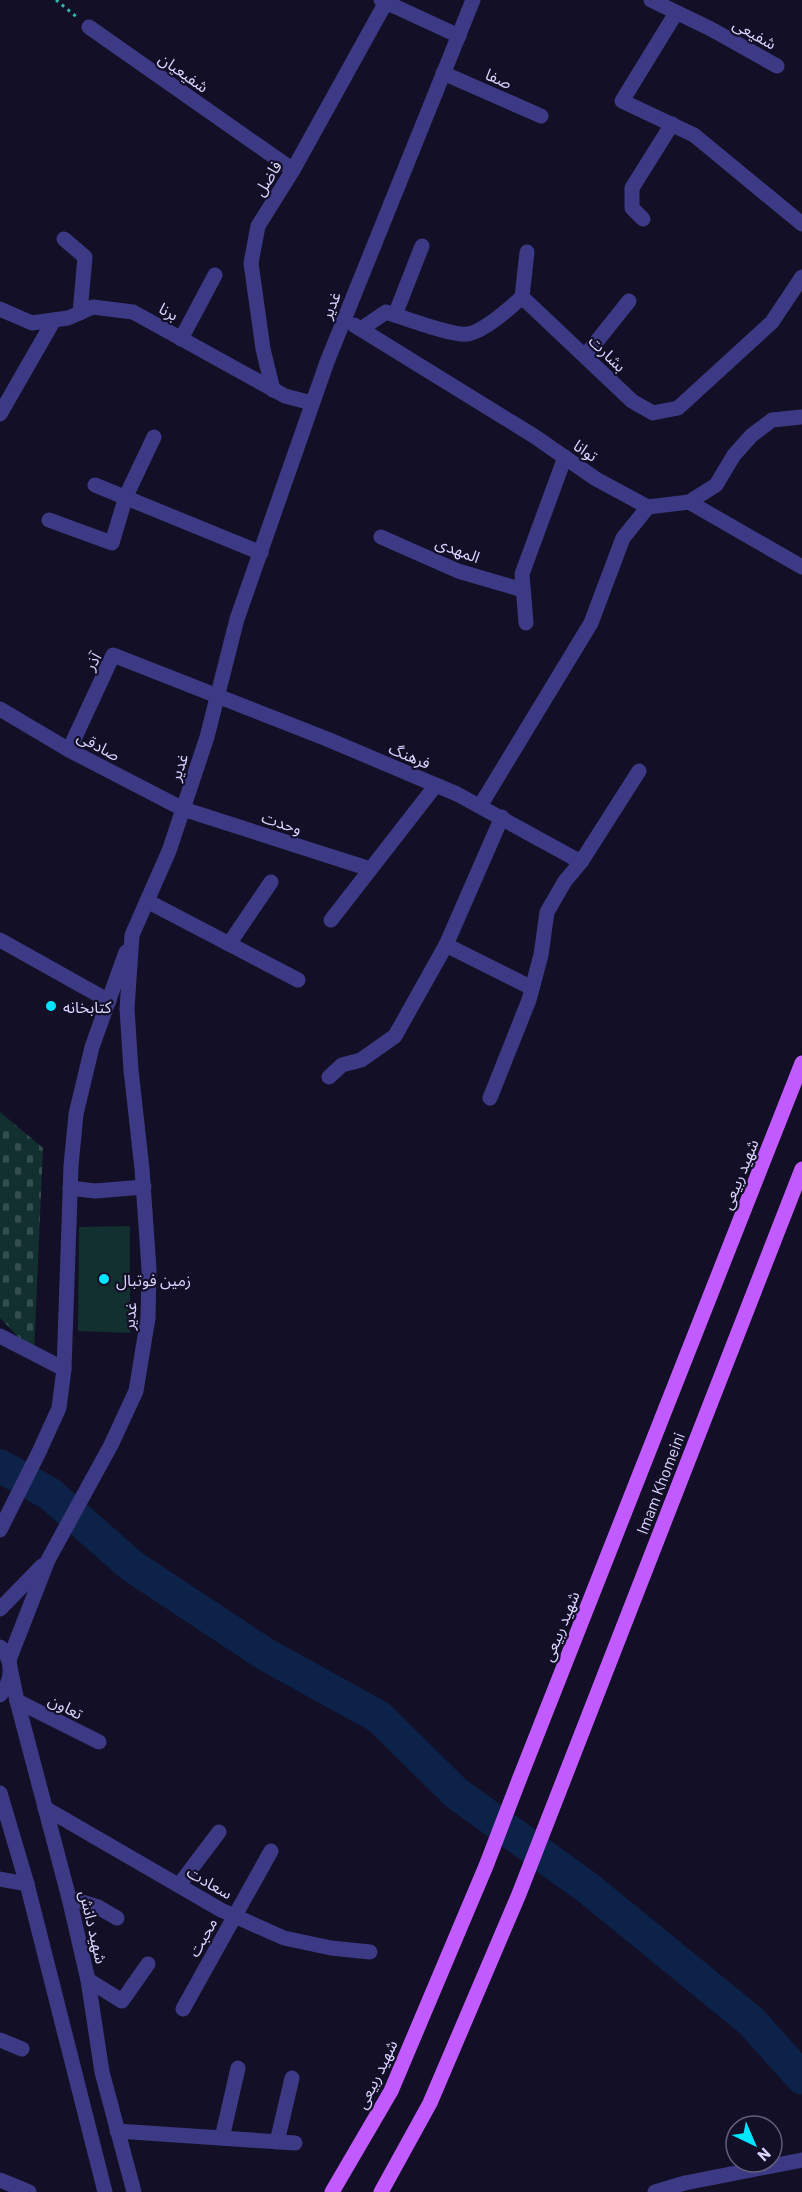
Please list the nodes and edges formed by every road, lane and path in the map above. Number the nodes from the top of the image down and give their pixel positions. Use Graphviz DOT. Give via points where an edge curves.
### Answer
graph roads {
  1 [pos="56,0"];
  2 [pos="473,0"];
  3 [pos="651,0"];
  4 [pos="383,1"];
  5 [pos="676,13"];
  6 [pos="89,27"];
  7 [pos="459,36"];
  8 [pos="777,66"];
  9 [pos="443,73"];
  10 [pos="541,116"];
  11 [pos="672,124"];
  12 [pos="293,170"];
  13 [pos="643,219"];
  14 [pos="802,224"];
  15 [pos="64,239"];
  16 [pos="422,246"];
  17 [pos="527,252"];
  18 [pos="215,275"];
  19 [pos="802,277"];
  20 [pos="522,297"];
  21 [pos="629,301"];
  22 [pos="0,309"];
  23 [pos="80,313"];
  24 [pos="395,315"];
  25 [pos="344,318"];
  26 [pos="54,320"];
  27 [pos="361,329"];
  28 [pos="182,339"];
  29 [pos="585,356"];
  30 [pos="273,390"];
  31 [pos="312,403"];
  32 [pos="0,414"];
  33 [pos="802,417"];
  34 [pos="154,437"];
  35 [pos="565,457"];
  36 [pos="95,485"];
  37 [pos="126,496"];
  38 [pos="689,502"];
  39 [pos="648,507"];
  40 [pos="49,520"];
  41 [pos="381,537"];
  42 [pos="261,553"];
  43 [pos="802,567"];
  44 [pos="523,590"];
  45 [pos="526,623"];
  46 [pos="217,697"];
  47 [pos="0,709"];
  48 [pos="69,750"];
  49 [pos="639,771"];
  50 [pos="436,785"];
  51 [pos="480,806"];
  52 [pos="183,809"];
  53 [pos="502,817"];
  54 [pos="581,861"];
  55 [pos="370,869"];
  56 [pos="270,882"];
  57 [pos="147,901"];
  58 [pos="331,920"];
  59 [pos="132,935"];
  60 [pos="0,940"];
  61 [pos="229,944"];
  62 [pos="446,945"];
  63 [pos="298,980"];
  64 [pos="532,988"];
  65 [pos="108,1002"];
  66 [pos="802,1063"];
  67 [pos="329,1077"];
  68 [pos="490,1098"];
  69 [pos="802,1169"];
  70 [pos="144,1186"];
  71 [pos="70,1188"];
  72 [pos="0,1336"];
  73 [pos="64,1369"];
  74 [pos="0,1530"];
  75 [pos="48,1560"];
  76 [pos="0,1609"];
  77 [pos="0,1647"];
  78 [pos="10,1666"];
  79 [pos="0,1695"];
  80 [pos="16,1701"];
  81 [pos="99,1743"];
  82 [pos="0,1793"];
  83 [pos="45,1808"];
  84 [pos="219,1832"];
  85 [pos="271,1851"];
  86 [pos="0,1880"];
  87 [pos="27,1884"];
  88 [pos="179,1885"];
  89 [pos="69,1898"];
  90 [pos="234,1916"];
  91 [pos="117,1918"];
  92 [pos="370,1952"];
  93 [pos="148,1964"];
  94 [pos="88,1980"];
  95 [pos="183,2009"];
  96 [pos="0,2040"];
  97 [pos="22,2049"];
  98 [pos="238,2068"];
  99 [pos="102,2072"];
  100 [pos="75,2076"];
  101 [pos="292,2078"];
  102 [pos="117,2131"];
  103 [pos="222,2138"];
  104 [pos="277,2142"];
  105 [pos="295,2143"];
  106 [pos="802,2160"];
  107 [pos="0,2180"];
  108 [pos="29,2192"];
  109 [pos="105,2192"];
  110 [pos="134,2192"];
  111 [pos="332,2192"];
  112 [pos="381,2192"];
  113 [pos="655,2192"];
  1 -- 6 [label="path"];
  2 -- 7 [label="street, غدیر"];
  3 -- 5 [label="street, شفیعی"];
  4 -- 7 [label="street"];
  4 -- 12 [label="street, فاضل"];
  5 -- 8 [label="street, شفیعی"];
  5 -- 11 [label="street" via="622,101"];
  6 -- 12 [label="street, شفیعیان"];
  7 -- 9 [label="street, غدیر"];
  9 -- 10 [label="street, صفا"];
  9 -- 25 [label="street, غدیر"];
  11 -- 13 [label="street" via="632,188 632,208"];
  11 -- 14 [label="street" via="694,135"];
  12 -- 30 [label="street, فاضل" via="258,226 251,263"];
  15 -- 23 [label="street" via="85,257"];
  16 -- 24 [label="street"];
  17 -- 20 [label="street"];
  18 -- 28 [label="street"];
  19 -- 29 [label="street, بشارت" via="772,322 678,408 654,413 632,401"];
  20 -- 24 [label="street" via="498,318 467,334"];
  20 -- 29 [label="street, بشارت"];
  21 -- 29 [label="street"];
  22 -- 26 [label="street, برنا" via="32,323"];
  23 -- 26 [label="street, برنا"];
  23 -- 28 [label="street, برنا" via="93,307 133,312"];
  24 -- 27 [label="street" via="386,312"];
  25 -- 27 [label="street, توانا"];
  25 -- 31 [label="street, غدیر"];
  26 -- 32 [label="street"];
  27 -- 35 [label="street, توانا"];
  28 -- 30 [label="street, برنا"];
  30 -- 31 [label="street, برنا"];
  31 -- 42 [label="street, غدیر"];
  33 -- 38 [label="street" via="772,420 752,435 716,485"];
  34 -- 37 [label="street"];
  35 -- 39 [label="street, توانا"];
  35 -- 44 [label="street" via="522,574"];
  36 -- 37 [label="street"];
  37 -- 40 [label="street" via="111,543"];
  37 -- 42 [label="street"];
  38 -- 39 [label="street"];
  38 -- 43 [label="street"];
  39 -- 51 [label="street" via="623,538 591,623"];
  41 -- 44 [label="street, المهدی" via="458,571"];
  42 -- 46 [label="street, غدیر" via="237,619"];
  44 -- 45 [label="street"];
  46 -- 48 [label="street, آذر" via="113,655"];
  46 -- 50 [label="street, فرهنگ"];
  46 -- 52 [label="street, غدیر"];
  47 -- 48 [label="street, صادقی"];
  48 -- 52 [label="street, صادقی"];
  49 -- 54 [label="street"];
  50 -- 51 [label="street, فرهنگ"];
  50 -- 55 [label="street"];
  51 -- 53 [label="street, فرهنگ"];
  52 -- 55 [label="street, وحدت"];
  52 -- 57 [label="street, غدیر"];
  53 -- 54 [label="street, فرهنگ"];
  53 -- 62 [label="street"];
  54 -- 64 [label="street" via="547,912"];
  55 -- 58 [label="street"];
  56 -- 61 [label="street"];
  57 -- 59 [label="street, غدیر"];
  57 -- 61 [label="street"];
  59 -- 65 [label="street"];
  59 -- 70 [label="street, غدیر" via="127,1009"];
  60 -- 65 [label="street"];
  61 -- 63 [label="street"];
  62 -- 64 [label="street"];
  62 -- 67 [label="street" via="395,1036 361,1060 342,1065"];
  64 -- 68 [label="street"];
  65 -- 71 [label="street" via="92,1047 76,1114"];
  66 -- 111 [label="main road, شهید ربیعی" via="486,1866 391,2091"];
  69 -- 112 [label="main road, Imam Khomeini" via="519,1894 430,2103"];
  70 -- 71 [label="street" via="95,1191"];
  70 -- 75 [label="street, غدیر" via="148,1318 136,1391"];
  71 -- 73 [label="street"];
  72 -- 73 [label="street"];
  73 -- 74 [label="street" via="59,1408"];
  75 -- 76 [label="street"];
  75 -- 78 [label="street"];
  77 -- 78 [label="street"];
  78 -- 79 [label="street" via="9,1682"];
  78 -- 80 [label="street, شهید دانش"];
  80 -- 81 [label="street, تعاون"];
  80 -- 83 [label="street, شهید دانش"];
  82 -- 87 [label="street"];
  83 -- 88 [label="street, سعادت"];
  83 -- 89 [label="street, شهید دانش"];
  84 -- 88 [label="street"];
  85 -- 90 [label="street, محبت"];
  86 -- 87 [label="street"];
  87 -- 100 [label="street"];
  88 -- 90 [label="street, سعادت"];
  89 -- 91 [label="street"];
  89 -- 94 [label="street, شهید دانش"];
  90 -- 92 [label="street, سعادت" via="284,1938"];
  90 -- 95 [label="street, محبت"];
  93 -- 94 [label="street" via="122,2001"];
  94 -- 99 [label="street, شهید دانش"];
  96 -- 97 [label="street"];
  98 -- 103 [label="street"];
  99 -- 100 [label="street"];
  99 -- 102 [label="street, شهید دانش"];
  100 -- 109 [label="street"];
  101 -- 104 [label="street"];
  102 -- 103 [label="street"];
  102 -- 110 [label="street, شهید دانش"];
  103 -- 104 [label="street"];
  104 -- 105 [label="street"];
  106 -- 113 [label="street"];
  107 -- 108 [label="street"];
}
